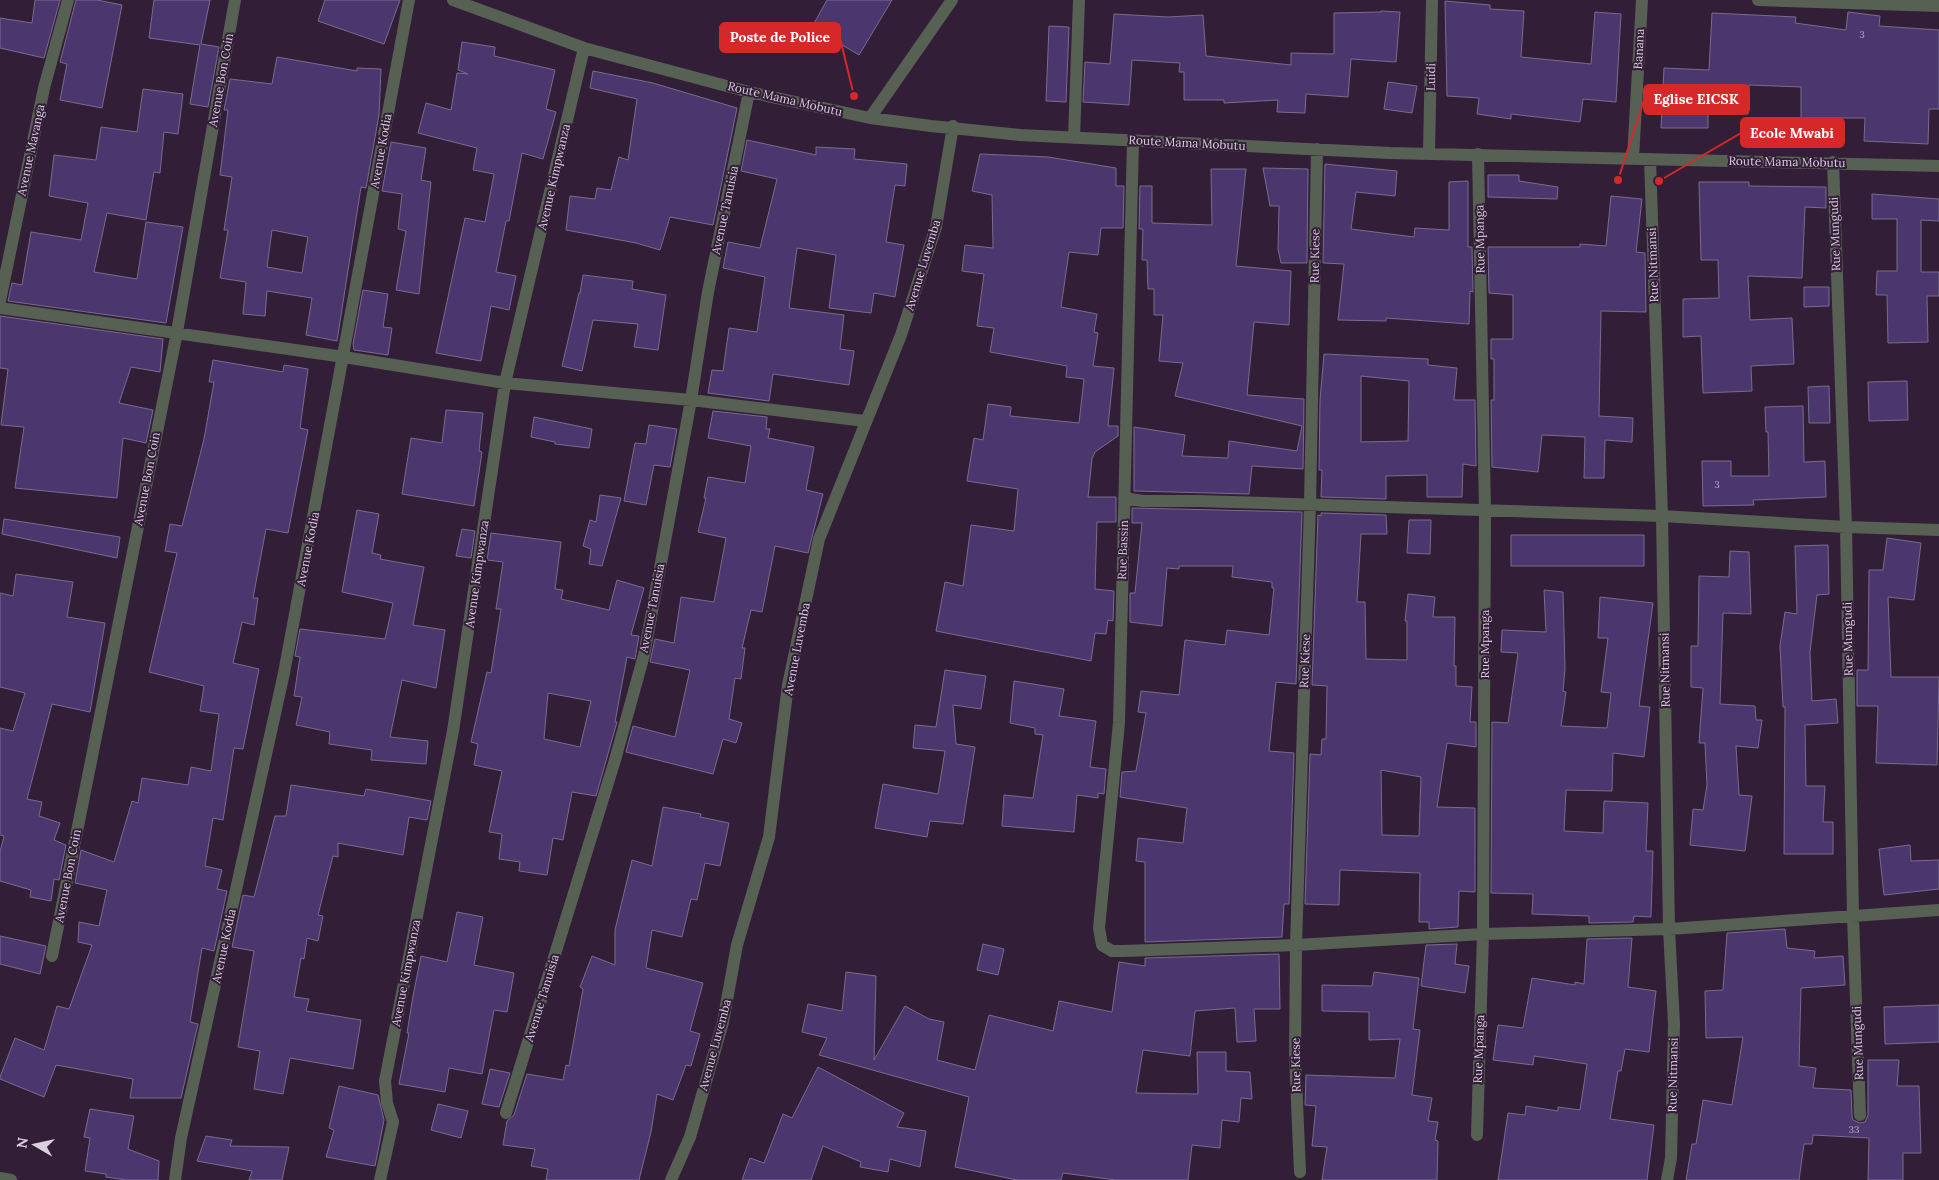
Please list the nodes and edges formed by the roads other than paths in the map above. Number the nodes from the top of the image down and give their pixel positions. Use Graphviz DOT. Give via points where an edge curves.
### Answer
graph roads {
  1 [pos="68,0"];
  2 [pos="235,0"];
  3 [pos="409,0"];
  4 [pos="453,0"];
  5 [pos="952,0"];
  6 [pos="1078,0"];
  7 [pos="1432,0"];
  8 [pos="1642,0"];
  9 [pos="1758,0"];
  10 [pos="1939,6"];
  11 [pos="584,48"];
  12 [pos="749,92"];
  13 [pos="870,118"];
  14 [pos="953,126"];
  15 [pos="1074,138"];
  16 [pos="1133,141"];
  17 [pos="1317,149"];
  18 [pos="1430,153"];
  19 [pos="1478,154"];
  20 [pos="1633,158"];
  21 [pos="1650,159"];
  22 [pos="1833,162"];
  23 [pos="1939,166"];
  24 [pos="0,301"];
  25 [pos="0,308"];
  26 [pos="177,332"];
  27 [pos="344,357"];
  28 [pos="505,383"];
  29 [pos="691,400"];
  30 [pos="865,421"];
  31 [pos="1124,498"];
  32 [pos="1310,504"];
  33 [pos="1485,511"];
  34 [pos="1662,516"];
  35 [pos="1846,528"];
  36 [pos="1939,530"];
  37 [pos="1939,910"];
  38 [pos="1853,916"];
  39 [pos="1669,929"];
  40 [pos="1483,934"];
  41 [pos="1296,945"];
  42 [pos="52,956"];
  43 [pos="506,1113"];
  44 [pos="1860,1115"];
  45 [pos="1477,1135"];
  46 [pos="1300,1172"];
  47 [pos="0,1178"];
  48 [pos="10,1180"];
  49 [pos="175,1180"];
  50 [pos="380,1180"];
  51 [pos="671,1180"];
  52 [pos="1667,1180"];
  1 -- 24 [label="street, Avenue Mavanga" via="44,88"];
  2 -- 26 [label="street, Avenue Bon Coin"];
  3 -- 27 [label="street, Avenue Kodia"];
  4 -- 11 [label="street, Route Mama Mobutu"];
  5 -- 13 [label="street"];
  6 -- 15 [label="street"];
  7 -- 18 [label="street, Luidi"];
  8 -- 20 [label="street, Banana"];
  9 -- 10 [label="street"];
  11 -- 12 [label="street, Route Mama Mobutu"];
  11 -- 28 [label="street, Avenue Kimpwanza"];
  12 -- 13 [label="street, Route Mama Mobutu"];
  12 -- 29 [label="street, Avenue Tanuisia" via="708,292"];
  13 -- 14 [label="street, Route Mama Mobutu"];
  14 -- 15 [label="street, Route Mama Mobutu"];
  14 -- 30 [label="street, Avenue Luvemba" via="936,227 901,336"];
  15 -- 16 [label="street, Route Mama Mobutu"];
  16 -- 17 [label="street, Route Mama Mobutu"];
  16 -- 31 [label="street, Rue Bassin"];
  17 -- 18 [label="street, Route Mama Mobutu"];
  17 -- 32 [label="street, Rue Kiese"];
  18 -- 19 [label="street, Route Mama Mobutu"];
  19 -- 20 [label="street, Route Mama Mobutu"];
  19 -- 33 [label="street, Rue Mpanga"];
  20 -- 21 [label="street, Route Mama Mobutu"];
  21 -- 22 [label="street, Route Mama Mobutu"];
  21 -- 34 [label="street, Rue Nitmansi"];
  22 -- 23 [label="street, Route Mama Mobutu"];
  22 -- 35 [label="street, Rue Mungudi"];
  25 -- 26 [label="street"];
  26 -- 27 [label="street"];
  26 -- 42 [label="street, Avenue Bon Coin"];
  27 -- 28 [label="street"];
  27 -- 49 [label="street, Avenue Kodia" via="284,673"];
  28 -- 29 [label="street"];
  28 -- 50 [label="street, Avenue Kimpwanza" via="453,731 385,1081 393,1122"];
  29 -- 30 [label="street"];
  29 -- 43 [label="street, Avenue Tanuisia" via="644,654 615,760"];
  30 -- 51 [label="street, Avenue Luvemba" via="819,539 788,685 769,838 737,945 724,1022 690,1137"];
  31 -- 32 [label="street"];
  31 -- 41 [label="street, Rue Bassin" via="1120,723 1099,928 1102,945 1112,951"];
  32 -- 33 [label="street"];
  32 -- 41 [label="street, Rue Kiese"];
  33 -- 34 [label="street"];
  33 -- 40 [label="street, Rue Mpanga"];
  34 -- 35 [label="street"];
  34 -- 39 [label="street, Rue Nitmansi"];
  35 -- 36 [label="street"];
  35 -- 38 [label="street, Rue Mungudi"];
  37 -- 38 [label="street"];
  38 -- 39 [label="street"];
  38 -- 44 [label="street, Rue Mungudi"];
  39 -- 40 [label="street"];
  39 -- 52 [label="street, Rue Nitmansi" via="1674,1024 1671,1158"];
  40 -- 41 [label="street"];
  40 -- 45 [label="street, Rue Mpanga"];
  41 -- 46 [label="street, Rue Kiese" via="1295,1055"];
  47 -- 48 [label="street"];
}
